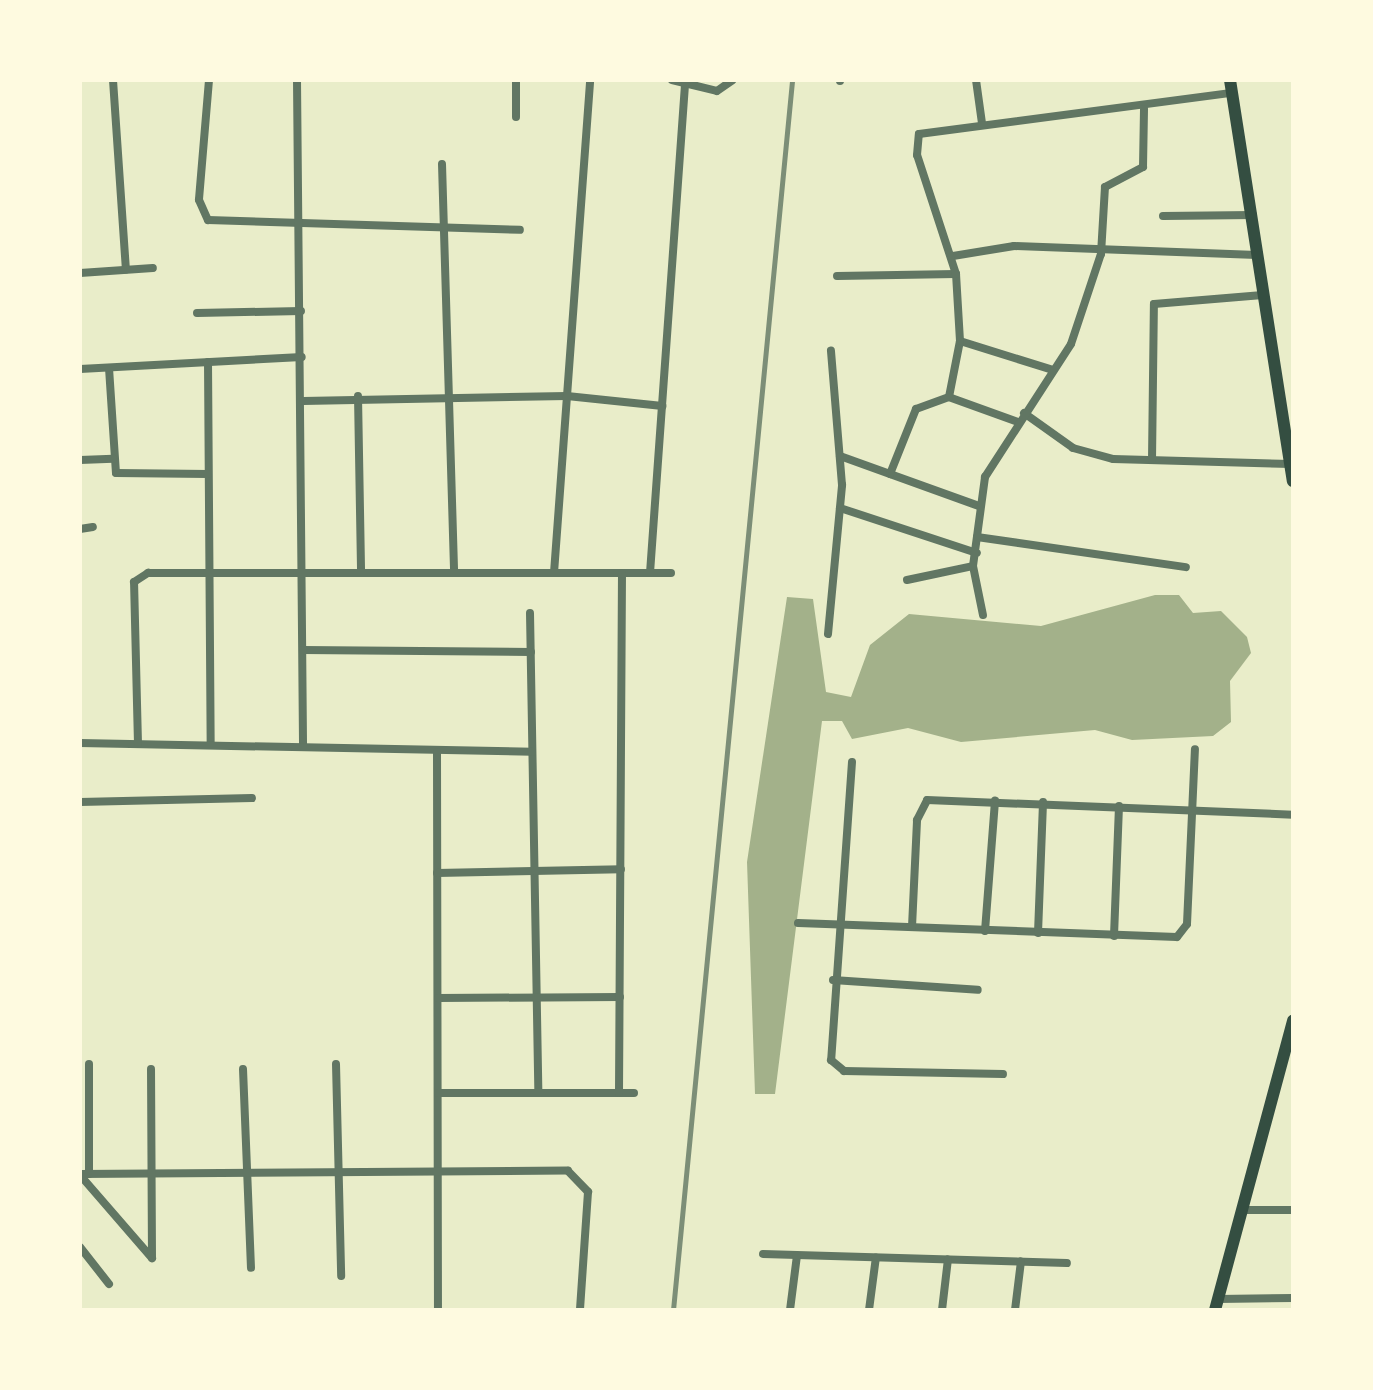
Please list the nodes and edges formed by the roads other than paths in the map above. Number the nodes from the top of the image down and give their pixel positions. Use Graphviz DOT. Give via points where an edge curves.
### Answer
graph roads {
  1 [pos="113,80"];
  2 [pos="209,80"];
  3 [pos="297,80"];
  4 [pos="516,80"];
  5 [pos="590,80"];
  6 [pos="672,80"];
  7 [pos="733,80"];
  8 [pos="976,80"];
  9 [pos="685,82"];
  10 [pos="1230,86"];
  11 [pos="1144,110"];
  12 [pos="516,117"];
  13 [pos="982,123"];
  14 [pos="442,164"];
  15 [pos="1253,215"];
  16 [pos="1164,216"];
  17 [pos="300,227"];
  18 [pos="444,229"];
  19 [pos="520,230"];
  20 [pos="1101,254"];
  21 [pos="1262,255"];
  22 [pos="953,256"];
  23 [pos="153,268"];
  24 [pos="126,270"];
  25 [pos="80,273"];
  26 [pos="956,274"];
  27 [pos="837,276"];
  28 [pos="1268,294"];
  29 [pos="301,311"];
  30 [pos="197,313"];
  31 [pos="960,341"];
  32 [pos="831,350"];
  33 [pos="302,357"];
  34 [pos="208,362"];
  35 [pos="108,368"];
  36 [pos="80,369"];
  37 [pos="1053,370"];
  38 [pos="358,396"];
  39 [pos="449,396"];
  40 [pos="567,396"];
  41 [pos="949,398"];
  42 [pos="303,401"];
  43 [pos="662,406"];
  44 [pos="1021,418"];
  45 [pos="840,456"];
  46 [pos="113,459"];
  47 [pos="80,460"];
  48 [pos="1152,460"];
  49 [pos="1291,464"];
  50 [pos="208,474"];
  51 [pos="890,474"];
  52 [pos="1293,481"];
  53 [pos="979,506"];
  54 [pos="840,508"];
  55 [pos="93,527"];
  56 [pos="80,529"];
  57 [pos="977,537"];
  58 [pos="976,553"];
  59 [pos="973,566"];
  60 [pos="1186,567"];
  61 [pos="208,573"];
  62 [pos="303,573"];
  63 [pos="361,573"];
  64 [pos="454,573"];
  65 [pos="554,573"];
  66 [pos="622,573"];
  67 [pos="650,573"];
  68 [pos="671,573"];
  69 [pos="907,580"];
  70 [pos="530,613"];
  71 [pos="983,615"];
  72 [pos="828,634"];
  73 [pos="303,650"];
  74 [pos="531,652"];
  75 [pos="80,743"];
  76 [pos="138,744"];
  77 [pos="211,745"];
  78 [pos="302,745"];
  79 [pos="1195,749"];
  80 [pos="437,752"];
  81 [pos="532,752"];
  82 [pos="852,762"];
  83 [pos="252,798"];
  84 [pos="995,800"];
  85 [pos="80,802"];
  86 [pos="1044,802"];
  87 [pos="1120,806"];
  88 [pos="1193,810"];
  89 [pos="1293,815"];
  90 [pos="621,869"];
  91 [pos="534,870"];
  92 [pos="436,872"];
  93 [pos="798,923"];
  94 [pos="837,924"];
  95 [pos="912,928"];
  96 [pos="986,930"];
  97 [pos="1038,933"];
  98 [pos="1114,936"];
  99 [pos="833,980"];
  100 [pos="978,990"];
  101 [pos="438,998"];
  102 [pos="537,998"];
  103 [pos="620,998"];
  104 [pos="1293,1020"];
  105 [pos="1291,1045"];
  106 [pos="89,1064"];
  107 [pos="336,1064"];
  108 [pos="151,1069"];
  109 [pos="244,1069"];
  110 [pos="1003,1074"];
  111 [pos="620,1092"];
  112 [pos="634,1092"];
  113 [pos="438,1093"];
  114 [pos="538,1093"];
  115 [pos="439,1169"];
  116 [pos="338,1170"];
  117 [pos="247,1171"];
  118 [pos="154,1172"];
  119 [pos="83,1174"];
  120 [pos="1244,1210"];
  121 [pos="1293,1210"];
  122 [pos="80,1247"];
  123 [pos="763,1254"];
  124 [pos="798,1255"];
  125 [pos="876,1257"];
  126 [pos="948,1259"];
  127 [pos="1021,1261"];
  128 [pos="1068,1263"];
  129 [pos="250,1268"];
  130 [pos="340,1276"];
  131 [pos="110,1284"];
  132 [pos="1293,1298"];
  133 [pos="1217,1304"];
  134 [pos="438,1310"];
  135 [pos="580,1310"];
  136 [pos="790,1310"];
  137 [pos="868,1310"];
  138 [pos="942,1310"];
  139 [pos="1015,1310"];
  1 -- 24 [label="street"];
  2 -- 17 [label="street" via="202,212 219,226"];
  3 -- 17 [label="street"];
  4 -- 12 [label="street"];
  5 -- 40 [label="street"];
  6 -- 9 [label="street"];
  7 -- 9 [label="street" via="717,91"];
  8 -- 13 [label="street"];
  9 -- 43 [label="street"];
  10 -- 11 [label="street"];
  10 -- 15 [label="main road"];
  11 -- 13 [label="street"];
  11 -- 20 [label="street" via="1142,173 1107,181"];
  13 -- 22 [label="street" via="926,130 915,142"];
  14 -- 18 [label="street"];
  15 -- 16 [label="street"];
  15 -- 21 [label="main road"];
  17 -- 18 [label="street"];
  17 -- 29 [label="street"];
  18 -- 19 [label="street"];
  18 -- 39 [label="street"];
  20 -- 21 [label="street"];
  20 -- 22 [label="street" via="1014,246"];
  20 -- 37 [label="street" via="1076,334"];
  21 -- 28 [label="main road"];
  22 -- 26 [label="street"];
  23 -- 24 [label="street"];
  24 -- 25 [label="street"];
  26 -- 27 [label="street"];
  26 -- 31 [label="street"];
  28 -- 48 [label="street" via="1154,304"];
  28 -- 49 [label="main road"];
  29 -- 30 [label="street"];
  29 -- 33 [label="street"];
  31 -- 37 [label="street"];
  31 -- 41 [label="street"];
  32 -- 45 [label="street"];
  33 -- 34 [label="street"];
  33 -- 42 [label="street"];
  34 -- 35 [label="street"];
  34 -- 50 [label="street"];
  35 -- 36 [label="street"];
  35 -- 46 [label="street"];
  37 -- 44 [label="street"];
  38 -- 39 [label="street"];
  38 -- 42 [label="street"];
  38 -- 63 [label="street"];
  39 -- 40 [label="street"];
  39 -- 64 [label="street"];
  40 -- 43 [label="street"];
  40 -- 65 [label="street"];
  41 -- 44 [label="street"];
  41 -- 51 [label="street" via="916,409"];
  42 -- 62 [label="street"];
  43 -- 67 [label="street"];
  44 -- 48 [label="street" via="1073,448"];
  44 -- 53 [label="street"];
  45 -- 51 [label="street"];
  45 -- 54 [label="street"];
  46 -- 47 [label="street"];
  46 -- 50 [label="street" via="122,477"];
  48 -- 49 [label="street"];
  49 -- 52 [label="main road"];
  50 -- 61 [label="street"];
  51 -- 53 [label="street"];
  53 -- 57 [label="street"];
  54 -- 58 [label="street"];
  54 -- 72 [label="street"];
  55 -- 56 [label="street"];
  57 -- 58 [label="street"];
  57 -- 60 [label="street"];
  58 -- 59 [label="street"];
  59 -- 69 [label="street"];
  59 -- 71 [label="street"];
  61 -- 62 [label="street"];
  61 -- 76 [label="street" via="148,573 134,582"];
  61 -- 77 [label="street"];
  62 -- 63 [label="street"];
  62 -- 73 [label="street"];
  63 -- 64 [label="street"];
  64 -- 65 [label="street"];
  65 -- 66 [label="street"];
  66 -- 67 [label="street"];
  66 -- 90 [label="street"];
  67 -- 68 [label="street"];
  70 -- 74 [label="street"];
  73 -- 74 [label="street"];
  73 -- 78 [label="street"];
  74 -- 81 [label="street"];
  75 -- 76 [label="street"];
  76 -- 77 [label="street"];
  77 -- 78 [label="street"];
  78 -- 80 [label="street"];
  79 -- 88 [label="street"];
  80 -- 81 [label="street"];
  80 -- 92 [label="street"];
  81 -- 91 [label="street"];
  82 -- 94 [label="street"];
  83 -- 85 [label="street"];
  84 -- 86 [label="street"];
  84 -- 95 [label="street" via="939,797 919,808"];
  84 -- 96 [label="street"];
  86 -- 87 [label="street"];
  86 -- 97 [label="street"];
  87 -- 88 [label="street"];
  87 -- 98 [label="street"];
  88 -- 89 [label="street"];
  88 -- 98 [label="street" via="1183,932"];
  90 -- 91 [label="street"];
  90 -- 103 [label="street"];
  91 -- 92 [label="street"];
  91 -- 102 [label="street"];
  92 -- 101 [label="street"];
  93 -- 94 [label="street"];
  94 -- 95 [label="street"];
  94 -- 99 [label="street"];
  95 -- 96 [label="street"];
  96 -- 97 [label="street"];
  97 -- 98 [label="street"];
  99 -- 100 [label="street"];
  99 -- 110 [label="street" via="829,1051 837,1068"];
  101 -- 102 [label="street"];
  101 -- 113 [label="street"];
  102 -- 103 [label="street"];
  102 -- 114 [label="street"];
  103 -- 111 [label="street"];
  104 -- 105 [label="main road"];
  105 -- 120 [label="main road"];
  106 -- 119 [label="street"];
  107 -- 116 [label="street"];
  108 -- 118 [label="street"];
  109 -- 117 [label="street"];
  111 -- 112 [label="street"];
  111 -- 114 [label="street"];
  113 -- 114 [label="street"];
  113 -- 115 [label="street"];
  115 -- 116 [label="street"];
  115 -- 134 [label="street"];
  115 -- 135 [label="street" via="580,1176 588,1192"];
  116 -- 117 [label="street"];
  116 -- 130 [label="street"];
  117 -- 118 [label="street"];
  117 -- 129 [label="street"];
  118 -- 119 [label="street"];
  118 -- 119 [label="street" via="155,1254 147,1259"];
  120 -- 121 [label="street"];
  120 -- 133 [label="main road"];
  122 -- 131 [label="street"];
  123 -- 124 [label="street"];
  124 -- 125 [label="street"];
  124 -- 136 [label="street"];
  125 -- 126 [label="street"];
  125 -- 137 [label="street"];
  126 -- 127 [label="street"];
  126 -- 138 [label="street"];
  127 -- 128 [label="street"];
  127 -- 139 [label="street"];
  132 -- 133 [label="street"];
}
